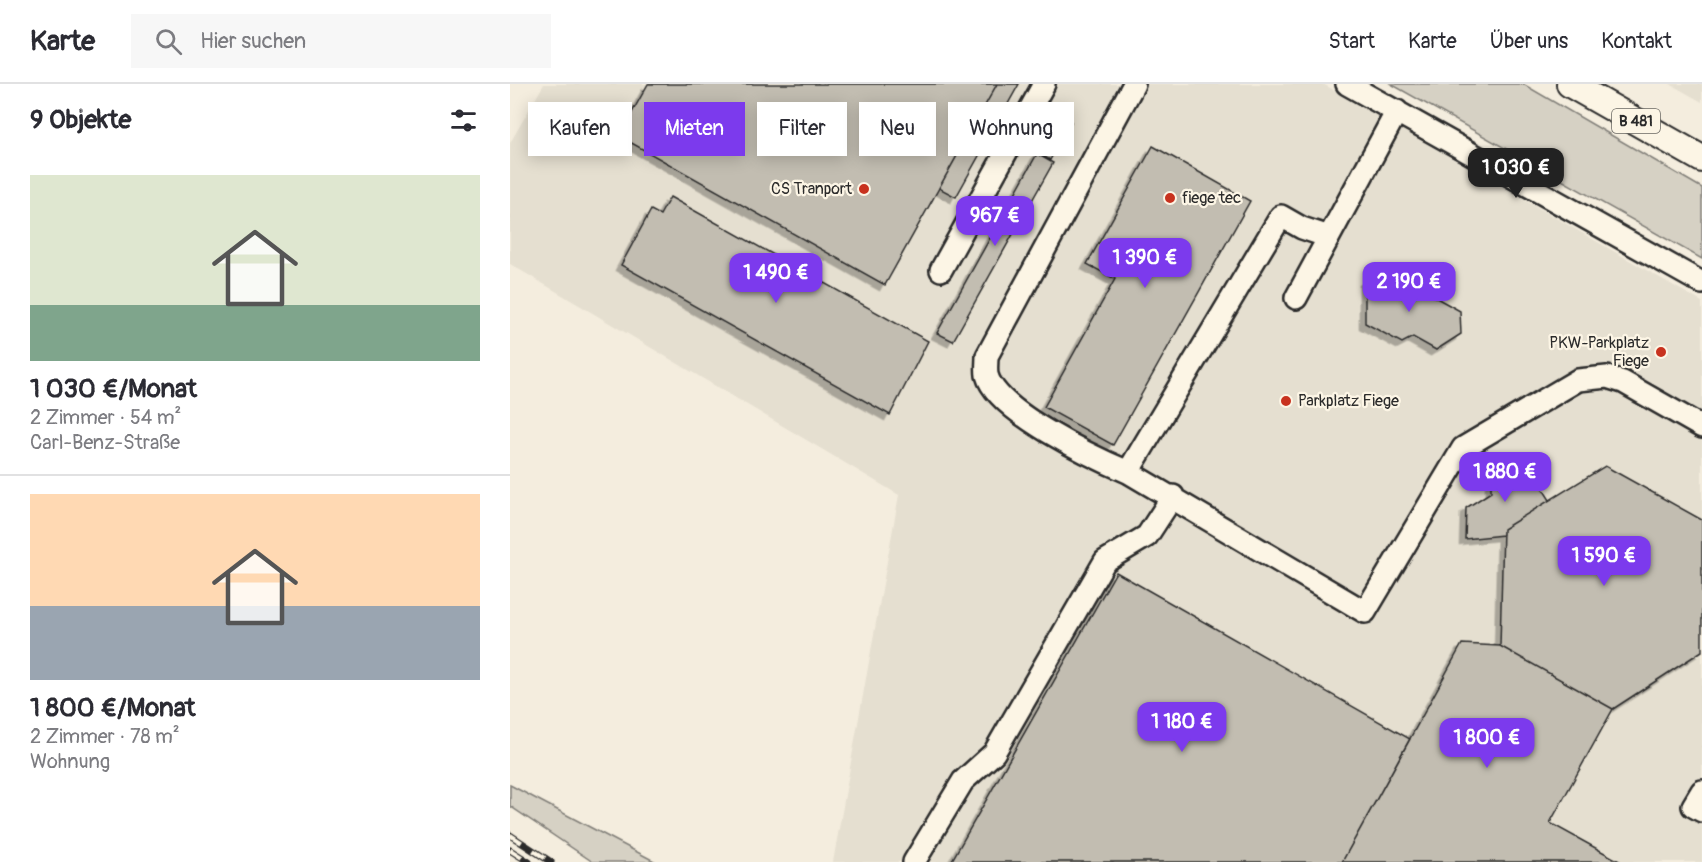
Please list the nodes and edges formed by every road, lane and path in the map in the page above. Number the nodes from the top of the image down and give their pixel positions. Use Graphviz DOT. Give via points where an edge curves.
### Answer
graph roads {
  1 [pos="1044,84"];
  2 [pos="1134,84"];
  3 [pos="1347,84"];
  4 [pos="1570,84"];
  5 [pos="1397,111"];
  6 [pos="1702,159"];
  7 [pos="1329,237"];
  8 [pos="941,270"];
  9 [pos="1702,283"];
  10 [pos="1296,298"];
  11 [pos="1702,427"];
  12 [pos="1128,472"];
  13 [pos="1173,496"];
  14 [pos="1702,791"];
  15 [pos="1702,811"];
  16 [pos="915,862"];
  1 -- 8 [label="street"];
  2 -- 12 [label="street" via="987,356 987,375 1011,409"];
  3 -- 5 [label="street"];
  4 -- 6 [label="main road, B 481"];
  5 -- 7 [label="street"];
  5 -- 9 [label="street"];
  7 -- 10 [label="street"];
  7 -- 12 [label="street" via="1281,216"];
  11 -- 13 [label="street" via="1623,382 1607,377 1578,380 1463,448 1365,612"];
  12 -- 13 [label="street"];
  13 -- 16 [label="street" via="1147,536 1105,561 994,753 963,781"];
  14 -- 15 [label="street" via="1693,806"];
}
